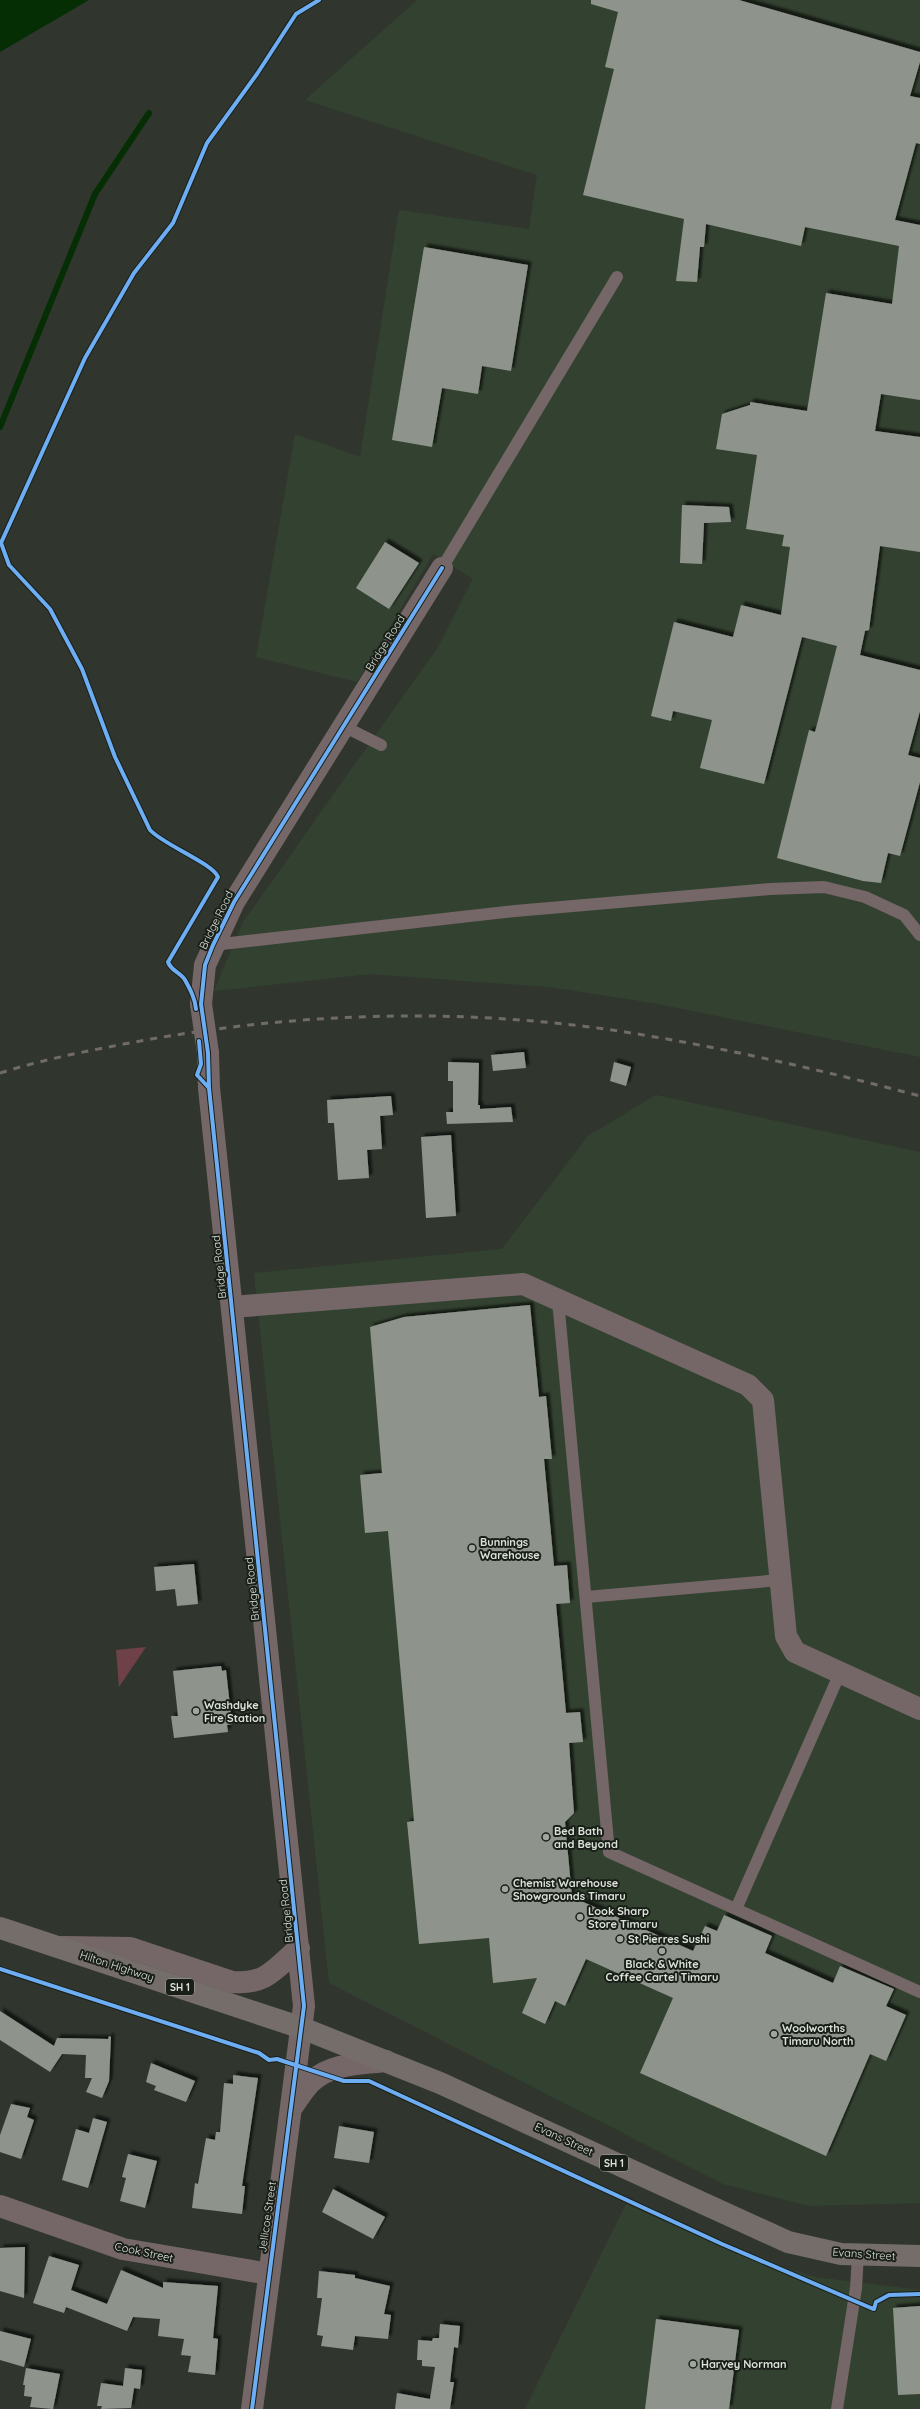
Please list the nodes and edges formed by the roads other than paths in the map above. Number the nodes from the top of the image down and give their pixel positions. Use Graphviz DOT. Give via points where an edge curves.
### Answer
graph roads {
  1 [pos="617,277"];
  2 [pos="442,568"];
  3 [pos="343,726"];
  4 [pos="381,745"];
  5 [pos="920,935"];
  6 [pos="213,945"];
  7 [pos="558,1300"];
  8 [pos="232,1307"];
  9 [pos="780,1580"];
  10 [pos="586,1597"];
  11 [pos="840,1673"];
  12 [pos="920,1709"];
  13 [pos="736,1909"];
  14 [pos="0,1928"];
  15 [pos="58,1947"];
  16 [pos="299,1948"];
  17 [pos="920,1992"];
  18 [pos="302,2028"];
  19 [pos="386,2061"];
  20 [pos="291,2108"];
  21 [pos="0,2206"];
  22 [pos="858,2255"];
  23 [pos="920,2256"];
  24 [pos="269,2274"];
  25 [pos="252,2409"];
  26 [pos="837,2409"];
  1 -- 2 [label="lane"];
  2 -- 3 [label="street, Bridge Road"];
  3 -- 4 [label="lane"];
  3 -- 6 [label="street, Bridge Road" via="234,902"];
  5 -- 6 [label="lane" via="904,915 865,897 824,887 770,889 516,911"];
  6 -- 8 [label="street, Bridge Road, bridge" via="205,965 200,1004 208,1053 209,1088"];
  7 -- 8 [label="street" via="523,1284"];
  7 -- 9 [label="street" via="748,1385 763,1400"];
  7 -- 10 [label="lane"];
  8 -- 16 [label="street, Bridge Road"];
  9 -- 10 [label="lane"];
  9 -- 11 [label="street" via="786,1636 794,1652"];
  10 -- 13 [label="lane" via="609,1852"];
  11 -- 12 [label="street"];
  11 -- 13 [label="lane"];
  13 -- 17 [label="lane"];
  14 -- 15 [label="highway, Hilton Highway / SH 1"];
  15 -- 16 [label="street, Bridge Road" via="130,1948 232,1982 249,1983 260,1980"];
  15 -- 18 [label="highway, Hilton Highway / SH 1"];
  16 -- 18 [label="street, Bridge Road" via="304,2006"];
  18 -- 19 [label="highway, Evans Street / SH 1"];
  18 -- 20 [label="street, Jellicoe Street"];
  19 -- 20 [label="street" via="345,2065 329,2070 312,2082"];
  19 -- 22 [label="highway, Evans Street / SH 1" via="440,2083 788,2242 841,2254"];
  20 -- 24 [label="street, Jellicoe Street"];
  21 -- 24 [label="street, Cook Street" via="123,2250"];
  22 -- 23 [label="highway, Evans Street / SH 1"];
  22 -- 26 [label="lane" via="856,2288"];
  24 -- 25 [label="street, Jellicoe Street"];
}
